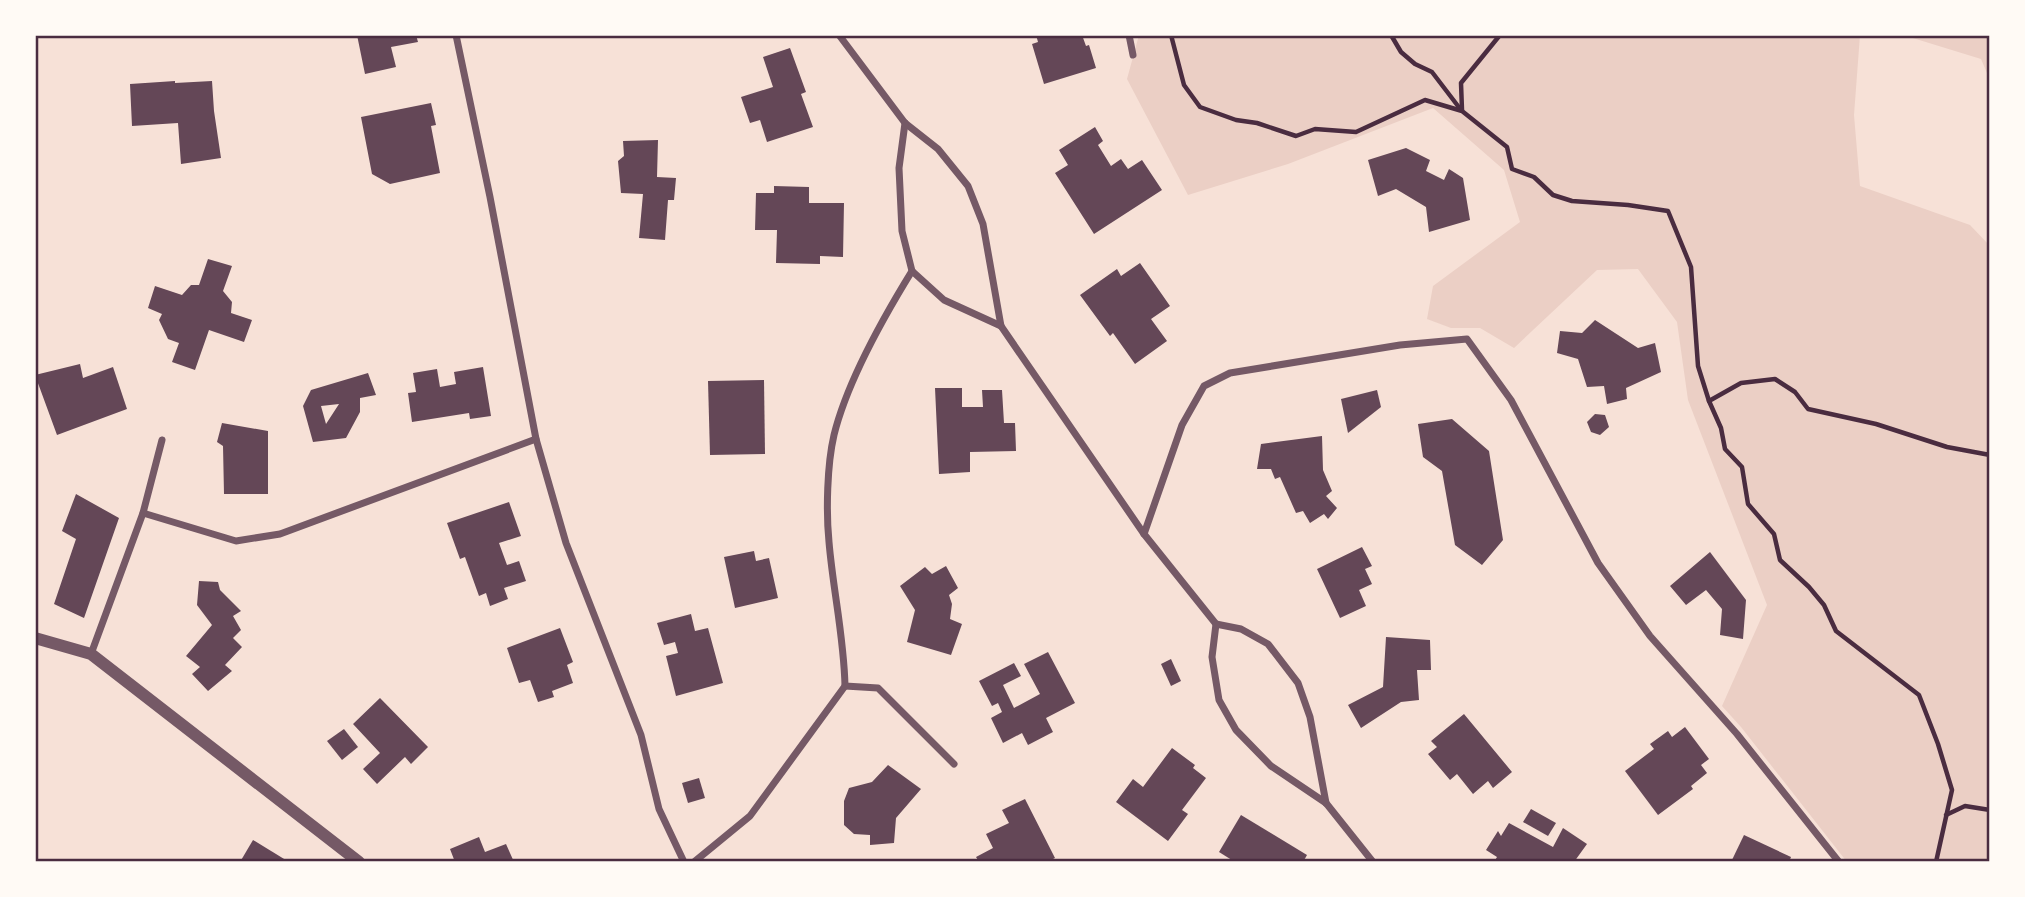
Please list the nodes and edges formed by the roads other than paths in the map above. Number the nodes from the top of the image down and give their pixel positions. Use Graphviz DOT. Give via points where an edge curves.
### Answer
graph roads {
  1 [pos="456,35"];
  2 [pos="839,35"];
  3 [pos="1129,35"];
  4 [pos="1133,55"];
  5 [pos="905,123"];
  6 [pos="912,271"];
  7 [pos="1001,326"];
  8 [pos="536,439"];
  9 [pos="162,440"];
  10 [pos="143,513"];
  11 [pos="1144,534"];
  12 [pos="1216,624"];
  13 [pos="35,638"];
  14 [pos="91,654"];
  15 [pos="845,686"];
  16 [pos="954,764"];
  17 [pos="1326,803"];
  18 [pos="359,862"];
  19 [pos="684,862"];
  20 [pos="694,862"];
  21 [pos="1373,862"];
  22 [pos="1839,862"];
  1 -- 8 [label="street"];
  2 -- 5 [label="street"];
  3 -- 4 [label="street"];
  5 -- 6 [label="street" via="899,180 902,230"];
  5 -- 7 [label="street" via="937,149 968,186 983,224"];
  6 -- 7 [label="street" via="944,300"];
  6 -- 15 [label="street" via="853,382 834,435 828,540"];
  7 -- 11 [label="street"];
  8 -- 10 [label="street" via="280,534 236,541"];
  8 -- 19 [label="street" via="566,543 641,735 659,809"];
  9 -- 10 [label="street"];
  10 -- 14 [label="street"];
  11 -- 12 [label="street"];
  11 -- 22 [label="street" via="1182,425 1204,386 1230,373 1400,345 1467,339 1511,401 1598,563 1620,594"];
  12 -- 17 [label="street" via="1212,657 1219,700 1236,730 1271,766"];
  12 -- 17 [label="street" via="1241,629 1268,644 1298,683 1310,717"];
  13 -- 14 [label="street"];
  14 -- 18 [label="street"];
  15 -- 16 [label="street" via="878,688"];
  15 -- 20 [label="street" via="750,816"];
  17 -- 21 [label="street"];
}
